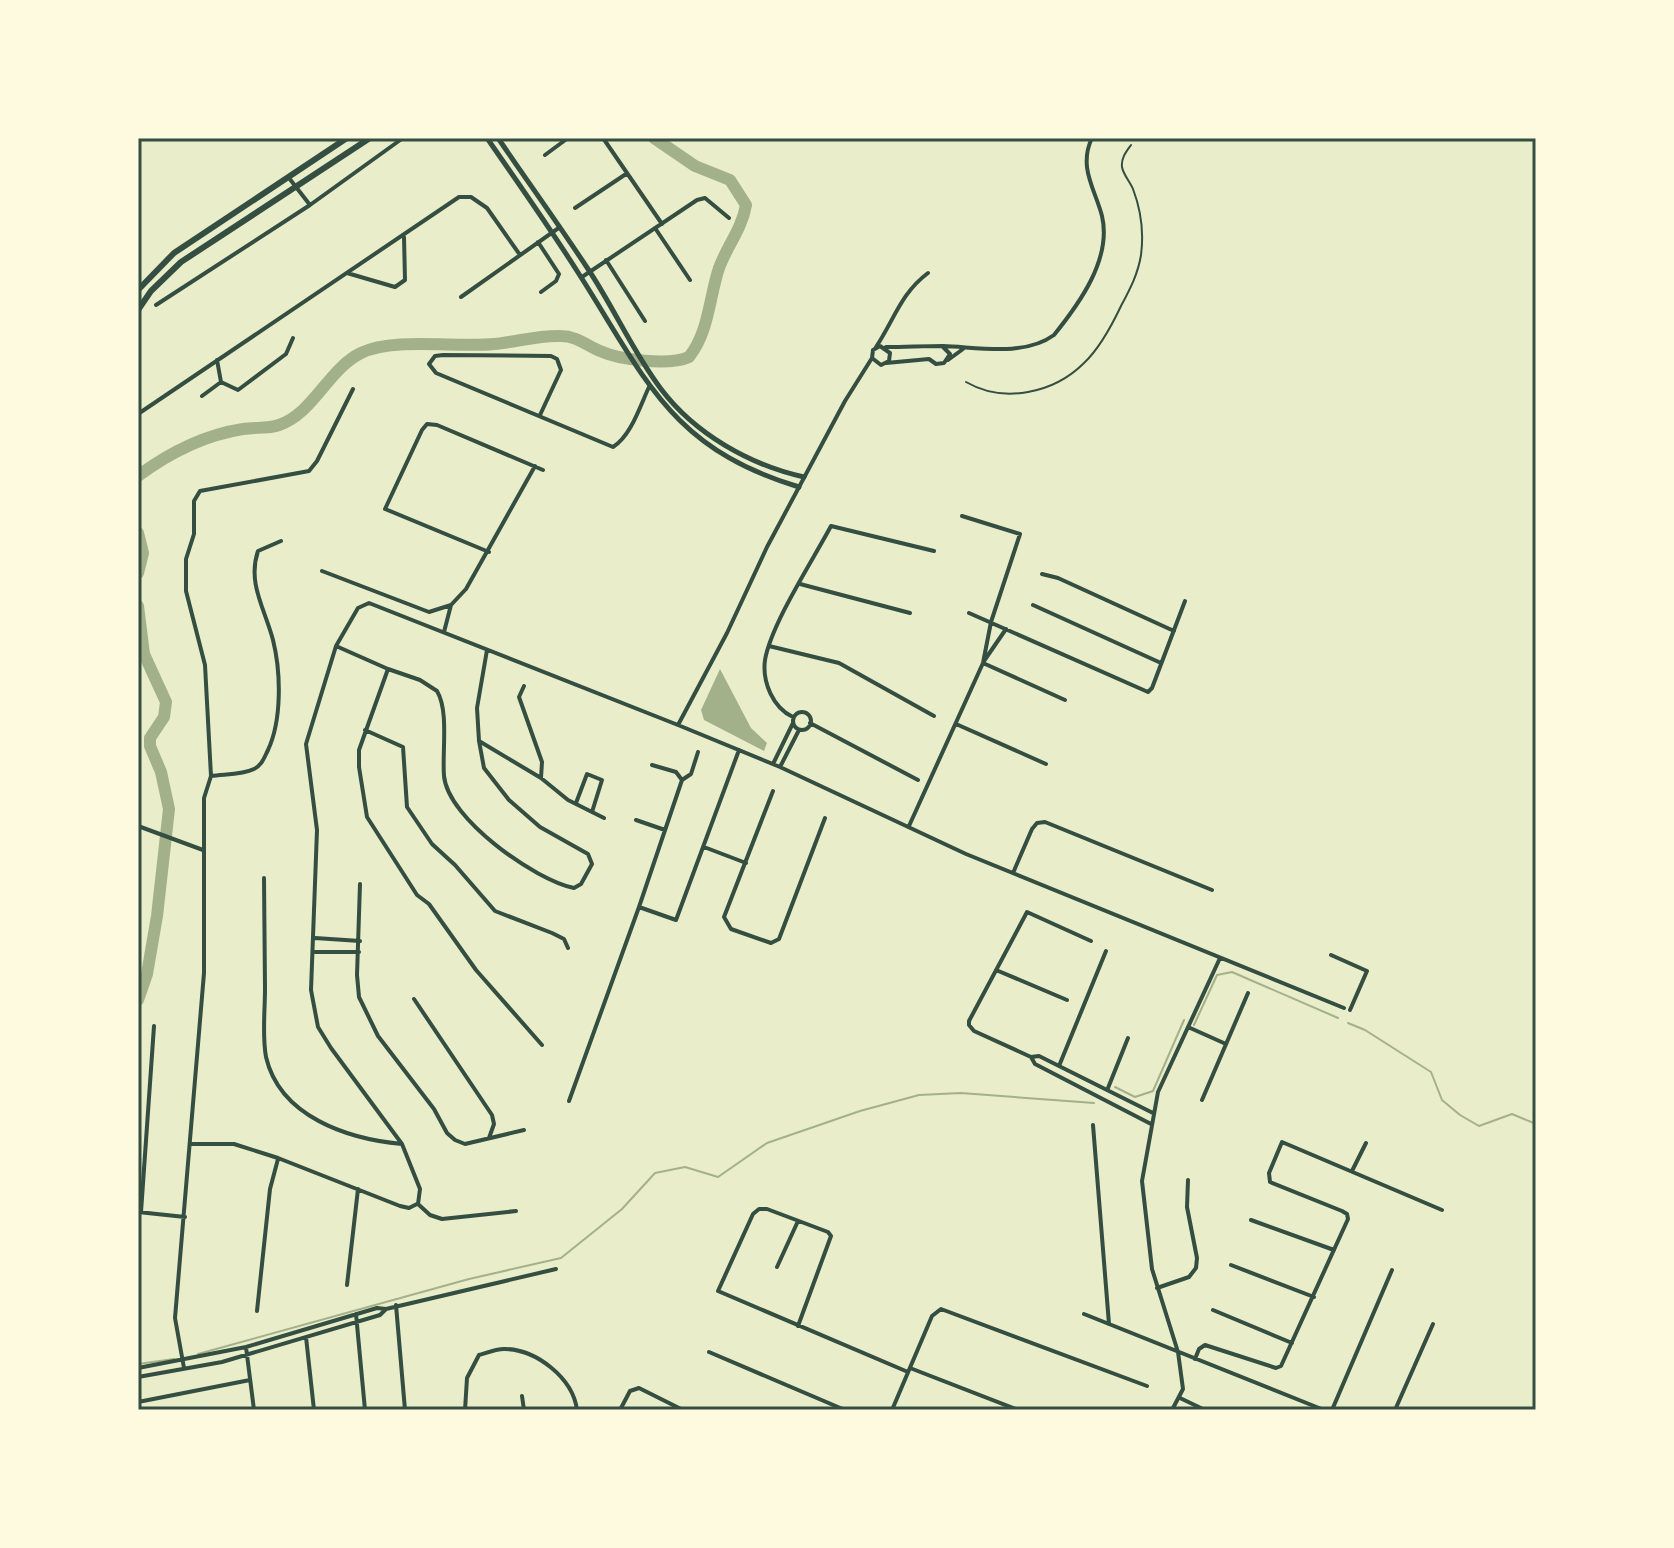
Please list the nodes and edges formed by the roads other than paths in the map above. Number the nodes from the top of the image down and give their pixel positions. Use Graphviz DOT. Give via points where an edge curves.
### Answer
graph roads {
  1 [pos="347,138"];
  2 [pos="370,138"];
  3 [pos="403,138"];
  4 [pos="487,138"];
  5 [pos="498,138"];
  6 [pos="568,138"];
  7 [pos="603,138"];
  8 [pos="1092,138"];
  9 [pos="1131,145"];
  10 [pos="545,155"];
  11 [pos="627,173"];
  12 [pos="287,176"];
  13 [pos="294,185"];
  14 [pos="310,205"];
  15 [pos="575,208"];
  16 [pos="729,218"];
  17 [pos="662,224"];
  18 [pos="560,227"];
  19 [pos="655,228"];
  20 [pos="552,232"];
  21 [pos="404,236"];
  22 [pos="538,242"];
  23 [pos="520,255"];
  24 [pos="606,260"];
  25 [pos="590,271"];
  26 [pos="347,273"];
  27 [pos="928,273"];
  28 [pos="582,277"];
  29 [pos="690,280"];
  30 [pos="138,290"];
  31 [pos="541,292"];
  32 [pos="461,297"];
  33 [pos="156,305"];
  34 [pos="138,310"];
  35 [pos="645,321"];
  36 [pos="293,338"];
  37 [pos="941,346"];
  38 [pos="876,347"];
  39 [pos="884,347"];
  40 [pos="930,347"];
  41 [pos="965,347"];
  42 [pos="872,358"];
  43 [pos="929,359"];
  44 [pos="217,360"];
  45 [pos="946,362"];
  46 [pos="886,363"];
  47 [pos="221,382"];
  48 [pos="966,382"];
  49 [pos="649,387"];
  50 [pos="353,389"];
  51 [pos="202,396"];
  52 [pos="138,414"];
  53 [pos="540,415"];
  54 [pos="535,466"];
  55 [pos="543,470"];
  56 [pos="804,477"];
  57 [pos="799,487"];
  58 [pos="962,516"];
  59 [pos="281,541"];
  60 [pos="934,551"];
  61 [pos="489,552"];
  62 [pos="322,571"];
  63 [pos="1042,574"];
  64 [pos="800,584"];
  65 [pos="1185,601"];
  66 [pos="451,605"];
  67 [pos="1033,605"];
  68 [pos="910,613"];
  69 [pos="969,613"];
  70 [pos="991,622"];
  71 [pos="1006,629"];
  72 [pos="1174,631"];
  73 [pos="444,632"];
  74 [pos="336,646"];
  75 [pos="769,646"];
  76 [pos="487,650"];
  77 [pos="983,663"];
  78 [pos="1161,663"];
  79 [pos="388,669"];
  80 [pos="524,686"];
  81 [pos="1065,700"];
  82 [pos="934,716"];
  83 [pos="793,720"];
  84 [pos="810,723"];
  85 [pos="956,724"];
  86 [pos="678,725"];
  87 [pos="365,730"];
  88 [pos="800,730"];
  89 [pos="479,741"];
  90 [pos="739,750"];
  91 [pos="698,752"];
  92 [pos="773,764"];
  93 [pos="1046,764"];
  94 [pos="652,765"];
  95 [pos="780,767"];
  96 [pos="211,776"];
  97 [pos="541,778"];
  98 [pos="682,780"];
  99 [pos="918,780"];
  100 [pos="773,791"];
  101 [pos="576,803"];
  102 [pos="592,812"];
  103 [pos="604,818"];
  104 [pos="825,818"];
  105 [pos="636,820"];
  106 [pos="138,826"];
  107 [pos="909,826"];
  108 [pos="665,830"];
  109 [pos="704,847"];
  110 [pos="205,850"];
  111 [pos="746,863"];
  112 [pos="1013,873"];
  113 [pos="264,878"];
  114 [pos="360,884"];
  115 [pos="1212,890"];
  116 [pos="639,907"];
  117 [pos="315,938"];
  118 [pos="360,941"];
  119 [pos="1091,941"];
  120 [pos="568,948"];
  121 [pos="1106,951"];
  122 [pos="314,952"];
  123 [pos="359,952"];
  124 [pos="1331,955"];
  125 [pos="1220,958"];
  126 [pos="996,970"];
  127 [pos="1248,993"];
  128 [pos="414,999"];
  129 [pos="1067,1000"];
  130 [pos="154,1026"];
  131 [pos="1188,1027"];
  132 [pos="1128,1038"];
  133 [pos="1226,1044"];
  134 [pos="542,1045"];
  135 [pos="1031,1057"];
  136 [pos="1059,1066"];
  137 [pos="1107,1089"];
  138 [pos="1202,1100"];
  139 [pos="569,1101"];
  140 [pos="1153,1113"];
  141 [pos="1151,1124"];
  142 [pos="1093,1125"];
  143 [pos="524,1130"];
  144 [pos="489,1138"];
  145 [pos="1366,1143"];
  146 [pos="191,1144"];
  147 [pos="402,1144"];
  148 [pos="278,1158"];
  149 [pos="1352,1171"];
  150 [pos="1188,1180"];
  151 [pos="358,1189"];
  152 [pos="418,1204"];
  153 [pos="1442,1210"];
  154 [pos="516,1211"];
  155 [pos="140,1212"];
  156 [pos="185,1217"];
  157 [pos="1251,1220"];
  158 [pos="798,1221"];
  159 [pos="1334,1250"];
  160 [pos="1231,1265"];
  161 [pos="777,1267"];
  162 [pos="556,1269"];
  163 [pos="1392,1270"];
  164 [pos="347,1285"];
  165 [pos="1157,1288"];
  166 [pos="1314,1297"];
  167 [pos="396,1305"];
  168 [pos="386,1309"];
  169 [pos="1213,1310"];
  170 [pos="257,1311"];
  171 [pos="356,1314"];
  172 [pos="1084,1314"];
  173 [pos="356,1321"];
  174 [pos="1109,1324"];
  175 [pos="1433,1324"];
  176 [pos="798,1326"];
  177 [pos="304,1330"];
  178 [pos="306,1337"];
  179 [pos="1292,1343"];
  180 [pos="246,1347"];
  181 [pos="709,1352"];
  182 [pos="1178,1352"];
  183 [pos="247,1355"];
  184 [pos="1195,1359"];
  185 [pos="182,1361"];
  186 [pos="138,1368"];
  187 [pos="184,1368"];
  188 [pos="909,1370"];
  189 [pos="138,1377"];
  190 [pos="250,1380"];
  191 [pos="1147,1386"];
  192 [pos="522,1396"];
  193 [pos="1180,1398"];
  194 [pos="138,1402"];
  195 [pos="254,1410"];
  196 [pos="314,1410"];
  197 [pos="365,1410"];
  198 [pos="405,1410"];
  199 [pos="465,1410"];
  200 [pos="524,1410"];
  201 [pos="577,1410"];
  202 [pos="620,1410"];
  203 [pos="683,1410"];
  204 [pos="845,1410"];
  205 [pos="892,1410"];
  206 [pos="1018,1410"];
  207 [pos="1172,1410"];
  208 [pos="1205,1410"];
  209 [pos="1324,1410"];
  210 [pos="1332,1410"];
  211 [pos="1395,1410"];
  1 -- 12 [label="main road"];
  2 -- 13 [label="main road"];
  3 -- 14 [label="street"];
  4 -- 20 [label="street"];
  5 -- 18 [label="street"];
  6 -- 10 [label="street"];
  7 -- 11 [label="street"];
  8 -- 41 [label="street" via="1085,160 1103,227 1096,271 1064,322 1045,341"];
  9 -- 48 [label="lane" via="1122,158 1122,170 1142,222 1141,252 1137,277 1101,341 1064,378 1029,392 994,394"];
  11 -- 15 [label="street"];
  11 -- 17 [label="street"];
  12 -- 13 [label="street"];
  12 -- 30 [label="main road" via="174,253"];
  13 -- 14 [label="street"];
  13 -- 34 [label="main road" via="181,262"];
  14 -- 33 [label="street"];
  16 -- 17 [label="street" via="705,198"];
  17 -- 19 [label="street"];
  18 -- 20 [label="street"];
  18 -- 25 [label="street"];
  19 -- 24 [label="street"];
  19 -- 29 [label="street"];
  20 -- 22 [label="street"];
  20 -- 28 [label="street"];
  21 -- 23 [label="street" via="459,197 471,197 487,208"];
  21 -- 26 [label="street"];
  21 -- 26 [label="street" via="401,285 387,286"];
  22 -- 23 [label="street"];
  22 -- 31 [label="street" via="559,274"];
  23 -- 32 [label="street"];
  24 -- 25 [label="street"];
  24 -- 35 [label="street"];
  25 -- 28 [label="street"];
  25 -- 56 [label="street" via="661,389 697,426 747,457"];
  26 -- 44 [label="street"];
  27 -- 38 [label="street" via="912,285"];
  28 -- 49 [label="street"];
  36 -- 47 [label="street" via="286,354 238,390"];
  37 -- 40 [label="street"];
  37 -- 41 [label="street"];
  37 -- 45 [label="street" via="950,354"];
  38 -- 39 [label="street"];
  38 -- 42 [label="street"];
  39 -- 40 [label="street"];
  39 -- 46 [label="street" via="890,357"];
  40 -- 43 [label="street"];
  41 -- 45 [label="street"];
  42 -- 46 [label="street"];
  42 -- 56 [label="street"];
  43 -- 45 [label="street" via="939,365"];
  43 -- 46 [label="street"];
  44 -- 47 [label="street"];
  44 -- 52 [label="street"];
  47 -- 51 [label="street"];
  49 -- 53 [label="street" via="613,447"];
  49 -- 57 [label="street" via="705,444 759,475"];
  50 -- 96 [label="street" via="309,471 200,491 196,496 186,591 205,665"];
  53 -- 53 [label="street" via="436,373 429,364 443,355 551,356 561,370"];
  54 -- 55 [label="street"];
  54 -- 61 [label="street"];
  54 -- 61 [label="street" via="437,425 427,424 422,430 385,509"];
  56 -- 57 [label="street"];
  57 -- 86 [label="street"];
  58 -- 70 [label="street" via="1020,534"];
  59 -- 96 [label="street" via="258,551 253,578 274,643 280,714 275,737 262,764 252,771"];
  60 -- 64 [label="street" via="831,526"];
  61 -- 66 [label="street"];
  62 -- 66 [label="street" via="429,612"];
  63 -- 72 [label="street"];
  64 -- 68 [label="street"];
  64 -- 75 [label="street"];
  65 -- 72 [label="street"];
  66 -- 73 [label="street"];
  67 -- 78 [label="street"];
  69 -- 70 [label="street"];
  70 -- 71 [label="street"];
  70 -- 77 [label="street"];
  71 -- 77 [label="street"];
  71 -- 78 [label="street" via="1145,692 1152,688"];
  72 -- 78 [label="street"];
  73 -- 74 [label="street" via="369,603 358,608"];
  73 -- 76 [label="street"];
  74 -- 79 [label="street"];
  74 -- 117 [label="street" via="306,744 317,830"];
  75 -- 82 [label="street" via="839,663"];
  75 -- 83 [label="street" via="764,670 768,688"];
  76 -- 86 [label="street"];
  76 -- 89 [label="street" via="477,708"];
  77 -- 81 [label="street"];
  77 -- 85 [label="street"];
  79 -- 87 [label="street"];
  79 -- 89 [label="street" via="431,685 440,696 444,780 471,822 499,848 553,882 574,888 581,884 592,864 588,854 540,827 509,800 484,768"];
  80 -- 97 [label="street" via="519,697 542,762"];
  83 -- 84 [label="street" via="805,712"];
  83 -- 88 [label="street"];
  83 -- 92 [label="street"];
  84 -- 88 [label="street"];
  84 -- 99 [label="street"];
  85 -- 93 [label="street"];
  85 -- 107 [label="street"];
  86 -- 90 [label="street"];
  87 -- 120 [label="street" via="403,747 407,807 432,844 495,911 564,939"];
  87 -- 134 [label="street" via="359,759 367,817 417,895"];
  88 -- 95 [label="street"];
  89 -- 97 [label="street"];
  90 -- 92 [label="street"];
  90 -- 109 [label="street"];
  91 -- 98 [label="street" via="691,774"];
  92 -- 95 [label="street"];
  94 -- 98 [label="street" via="676,772"];
  95 -- 107 [label="street"];
  96 -- 110 [label="street" via="204,798"];
  97 -- 101 [label="street"];
  98 -- 108 [label="street"];
  100 -- 111 [label="street"];
  101 -- 102 [label="street"];
  101 -- 102 [label="street" via="587,774 602,780"];
  102 -- 103 [label="street"];
  104 -- 111 [label="street" via="779,939 771,943 731,929 724,917"];
  105 -- 108 [label="street"];
  106 -- 110 [label="street"];
  107 -- 112 [label="street"];
  108 -- 116 [label="street"];
  109 -- 111 [label="street"];
  109 -- 116 [label="street" via="676,920"];
  110 -- 146 [label="street" via="204,973"];
  112 -- 115 [label="street" via="1032,829 1045,822"];
  112 -- 125 [label="street"];
  113 -- 147 [label="street" via="266,1055 276,1083 295,1105 330,1126 373,1141"];
  114 -- 118 [label="street"];
  116 -- 139 [label="street"];
  117 -- 118 [label="street"];
  117 -- 122 [label="street"];
  118 -- 123 [label="street"];
  119 -- 126 [label="street" via="1027,912"];
  121 -- 136 [label="street"];
  122 -- 123 [label="street"];
  122 -- 147 [label="street" via="311,990 318,1027"];
  123 -- 144 [label="street" via="359,997 378,1036 447,1133 465,1144"];
  124 -- 125 [label="street" via="1367,971 1347,1009"];
  125 -- 131 [label="street"];
  126 -- 129 [label="street"];
  126 -- 135 [label="street" via="969,1025"];
  127 -- 133 [label="street"];
  128 -- 144 [label="street" via="492,1115"];
  130 -- 155 [label="street"];
  131 -- 133 [label="street"];
  131 -- 140 [label="street"];
  132 -- 137 [label="street"];
  133 -- 138 [label="street"];
  135 -- 136 [label="street"];
  135 -- 141 [label="street" via="1035,1064"];
  136 -- 137 [label="street"];
  137 -- 140 [label="street"];
  140 -- 141 [label="street"];
  141 -- 165 [label="street" via="1141,1192"];
  142 -- 174 [label="street"];
  143 -- 144 [label="street"];
  145 -- 149 [label="street"];
  146 -- 148 [label="street" via="234,1144"];
  146 -- 156 [label="street"];
  147 -- 152 [label="street" via="420,1189"];
  148 -- 151 [label="street"];
  148 -- 170 [label="street"];
  149 -- 153 [label="street"];
  149 -- 159 [label="street" via="1282,1142 1269,1173 1275,1185 1345,1212 1348,1219"];
  150 -- 165 [label="street" via="1196,1268 1189,1277"];
  151 -- 152 [label="street" via="406,1208"];
  151 -- 164 [label="street"];
  152 -- 154 [label="street" via="442,1219"];
  155 -- 156 [label="street"];
  156 -- 185 [label="street" via="175,1318"];
  157 -- 159 [label="street"];
  158 -- 161 [label="street"];
  158 -- 176 [label="street" via="831,1236"];
  158 -- 176 [label="street" via="767,1209 753,1214 718,1291"];
  159 -- 166 [label="street"];
  160 -- 166 [label="street"];
  162 -- 167 [label="street"];
  163 -- 210 [label="street"];
  165 -- 182 [label="street"];
  166 -- 179 [label="street"];
  167 -- 168 [label="street"];
  167 -- 198 [label="street"];
  168 -- 171 [label="street"];
  168 -- 173 [label="street"];
  169 -- 179 [label="street"];
  171 -- 173 [label="street"];
  171 -- 177 [label="street"];
  172 -- 174 [label="street"];
  173 -- 178 [label="street"];
  173 -- 197 [label="street"];
  174 -- 182 [label="street"];
  175 -- 211 [label="street"];
  176 -- 188 [label="street"];
  177 -- 178 [label="street"];
  177 -- 180 [label="street"];
  178 -- 183 [label="street"];
  178 -- 196 [label="street"];
  179 -- 184 [label="street" via="1276,1368 1205,1345"];
  180 -- 183 [label="street"];
  180 -- 185 [label="street"];
  181 -- 204 [label="street"];
  182 -- 184 [label="street"];
  182 -- 193 [label="street"];
  183 -- 187 [label="street"];
  183 -- 190 [label="street"];
  184 -- 209 [label="street"];
  185 -- 186 [label="street"];
  185 -- 187 [label="street"];
  187 -- 189 [label="street"];
  188 -- 191 [label="street" via="932,1316 946,1310"];
  188 -- 205 [label="street"];
  188 -- 206 [label="street"];
  190 -- 194 [label="street"];
  190 -- 195 [label="street"];
  192 -- 200 [label="street"];
  193 -- 207 [label="street"];
  193 -- 208 [label="street"];
  199 -- 201 [label="street" via="467,1378 479,1355 503,1349 535,1356 558,1374 575,1396"];
  202 -- 203 [label="street" via="634,1388"];
}
